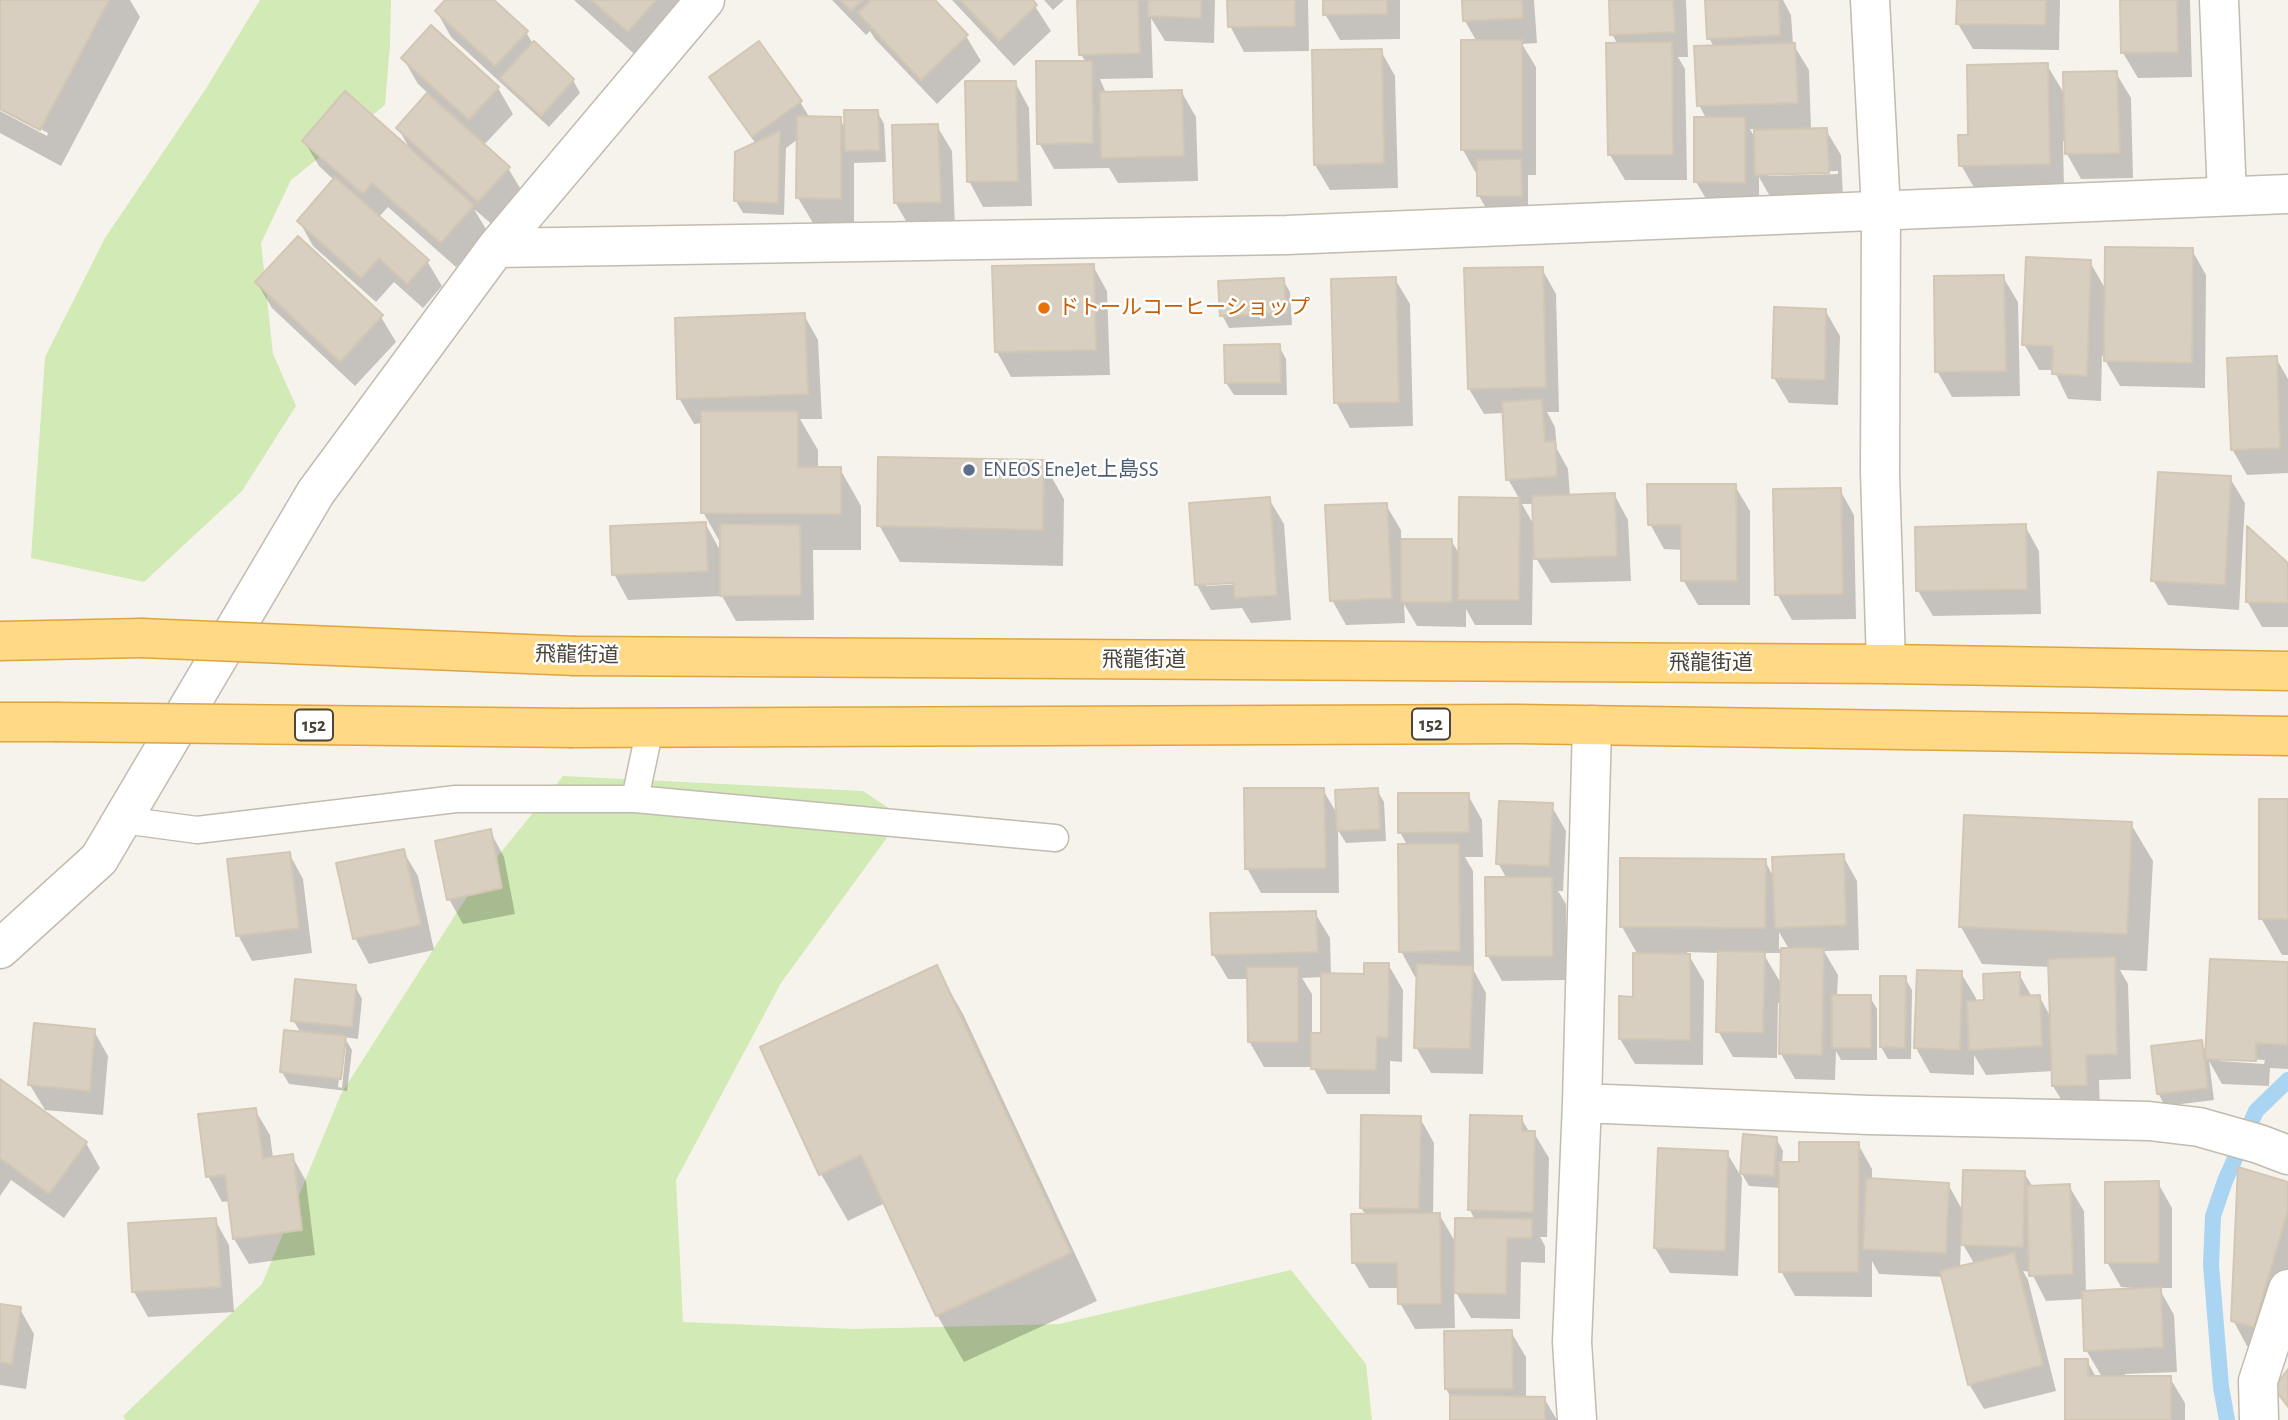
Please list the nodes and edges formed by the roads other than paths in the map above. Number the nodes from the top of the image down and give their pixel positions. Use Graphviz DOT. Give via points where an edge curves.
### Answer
graph roads {
  1 [pos="705,0"];
  2 [pos="1870,0"];
  3 [pos="2219,0"];
  4 [pos="2288,194"];
  5 [pos="2227,196"];
  6 [pos="1881,210"];
  7 [pos="496,248"];
  8 [pos="0,641"];
  9 [pos="1886,664"];
  10 [pos="2288,671"];
  11 [pos="0,722"];
  12 [pos="1592,725"];
  13 [pos="650,728"];
  14 [pos="2288,736"];
  15 [pos="635,799"];
  16 [pos="123,820"];
  17 [pos="1055,838"];
  18 [pos="0,949"];
  19 [pos="1582,1103"];
  20 [pos="2258,1144"];
  21 [pos="2288,1289"];
  22 [pos="1577,1420"];
  23 [pos="2259,1420"];
  1 -- 7 [label="street"];
  2 -- 6 [label="street"];
  3 -- 5 [label="street"];
  4 -- 5 [label="street"];
  5 -- 6 [label="street"];
  6 -- 7 [label="street" via="1287,235"];
  6 -- 9 [label="street" via="1880,473"];
  7 -- 16 [label="street" via="316,492"];
  8 -- 9 [label="highway, 飛龍街道, bridge" via="141,638 575,656"];
  9 -- 10 [label="highway, 飛龍街道"];
  11 -- 13 [label="highway, 152, bridge"];
  12 -- 13 [label="highway, 152"];
  12 -- 14 [label="highway, 152"];
  12 -- 19 [label="street"];
  13 -- 15 [label="lane"];
  15 -- 16 [label="lane" via="456,799 197,830"];
  15 -- 17 [label="lane"];
  16 -- 18 [label="street" via="99,859"];
  19 -- 20 [label="street" via="2149,1121"];
  19 -- 22 [label="street" via="1572,1342"];
  21 -- 23 [label="street" via="2258,1381"];
}
